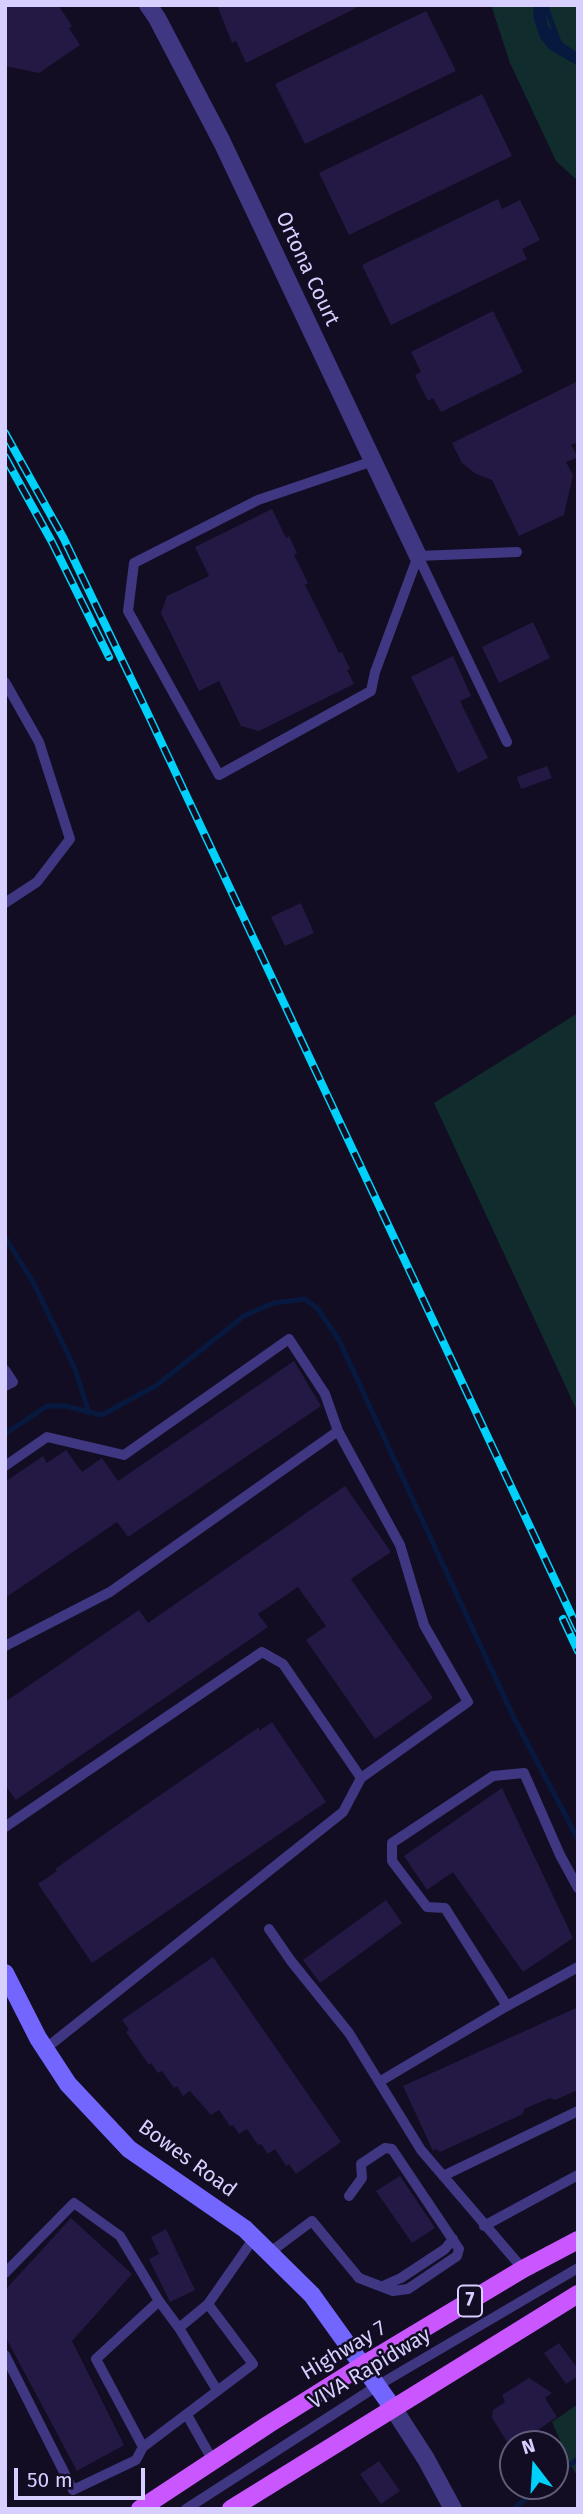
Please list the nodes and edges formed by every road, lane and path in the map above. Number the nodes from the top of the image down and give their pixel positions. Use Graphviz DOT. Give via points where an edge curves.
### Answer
graph roads {
  1 [pos="148,5"];
  2 [pos="373,461"];
  3 [pos="517,552"];
  4 [pos="418,556"];
  5 [pos="5,682"];
  6 [pos="507,742"];
  7 [pos="5,903"];
  8 [pos="5,1370"];
  9 [pos="5,1387"];
  10 [pos="338,1431"];
  11 [pos="5,1465"];
  12 [pos="5,1646"];
  13 [pos="361,1778"];
  14 [pos="5,1827"];
  15 [pos="578,1888"];
  16 [pos="269,1929"];
  17 [pos="578,1967"];
  18 [pos="5,1973"];
  19 [pos="507,2006"];
  20 [pos="45,2049"];
  21 [pos="379,2082"];
  22 [pos="578,2111"];
  23 [pos="578,2175"];
  24 [pos="443,2176"];
  25 [pos="349,2196"];
  26 [pos="484,2226"];
  27 [pos="254,2238"];
  28 [pos="578,2240"];
  29 [pos="269,2253"];
  30 [pos="523,2269"];
  31 [pos="578,2269"];
  32 [pos="5,2273"];
  33 [pos="578,2294"];
  34 [pos="159,2301"];
  35 [pos="208,2304"];
  36 [pos="179,2328"];
  37 [pos="5,2354"];
  38 [pos="363,2365"];
  39 [pos="377,2386"];
  40 [pos="217,2389"];
  41 [pos="393,2408"];
  42 [pos="187,2415"];
  43 [pos="143,2447"];
  44 [pos="213,2461"];
  45 [pos="140,2509"];
  46 [pos="186,2509"];
  47 [pos="232,2509"];
  48 [pos="453,2509"];
  1 -- 2 [label="street, Ortona Court" via="222,142"];
  2 -- 4 [label="street, Ortona Court"];
  2 -- 4 [label="lane" via="258,500 134,564 128,611 219,775 371,691"];
  3 -- 4 [label="lane"];
  4 -- 6 [label="lane"];
  5 -- 7 [label="lane" via="39,742 70,839 37,882"];
  8 -- 9 [label="lane" via="13,1382"];
  10 -- 11 [label="lane" via="325,1394 289,1339 124,1455 47,1437"];
  10 -- 12 [label="lane" via="110,1592"];
  10 -- 13 [label="lane" via="400,1545 424,1626 468,1702"];
  13 -- 14 [label="lane" via="283,1664 262,1652"];
  13 -- 20 [label="lane" via="343,1812"];
  15 -- 19 [label="lane" via="524,1773 493,1776 392,1843 393,1861 426,1907 445,1908"];
  16 -- 21 [label="lane" via="349,2033"];
  17 -- 19 [label="lane"];
  18 -- 20 [label="street, Bowes Road"];
  19 -- 21 [label="lane"];
  20 -- 27 [label="street, Bowes Road" via="68,2084 129,2149"];
  21 -- 24 [label="lane" via="421,2150"];
  22 -- 24 [label="lane"];
  23 -- 26 [label="lane"];
  24 -- 26 [label="lane"];
  25 -- 29 [label="lane" via="362,2178 362,2164 385,2148 393,2149 459,2249 457,2256 408,2288 393,2291 359,2278 312,2221"];
  26 -- 30 [label="lane"];
  27 -- 29 [label="street, Bowes Road"];
  27 -- 35 [label="lane"];
  28 -- 30 [label="main road, Highway 7 / 7"];
  29 -- 38 [label="street, Bowes Road" via="312,2295"];
  30 -- 38 [label="main road, Highway 7 / 7"];
  31 -- 39 [label="lane, VIVA Rapidway"];
  32 -- 34 [label="lane" via="74,2203 120,2236"];
  33 -- 41 [label="main road, 7"];
  34 -- 36 [label="lane"];
  34 -- 43 [label="lane" via="96,2359"];
  35 -- 36 [label="lane"];
  35 -- 40 [label="lane" via="253,2364"];
  36 -- 40 [label="lane"];
  37 -- 43 [label="lane" via="73,2490 136,2460"];
  38 -- 39 [label="street, Bowes Road"];
  38 -- 44 [label="main road, Highway 7 / 7"];
  39 -- 41 [label="street, Bowes Road"];
  39 -- 46 [label="lane, VIVA Rapidway"];
  40 -- 42 [label="lane"];
  41 -- 47 [label="main road, 7"];
  41 -- 48 [label="street"];
  42 -- 43 [label="lane"];
  42 -- 44 [label="lane"];
  44 -- 45 [label="main road, Highway 7 / 7"];
}
